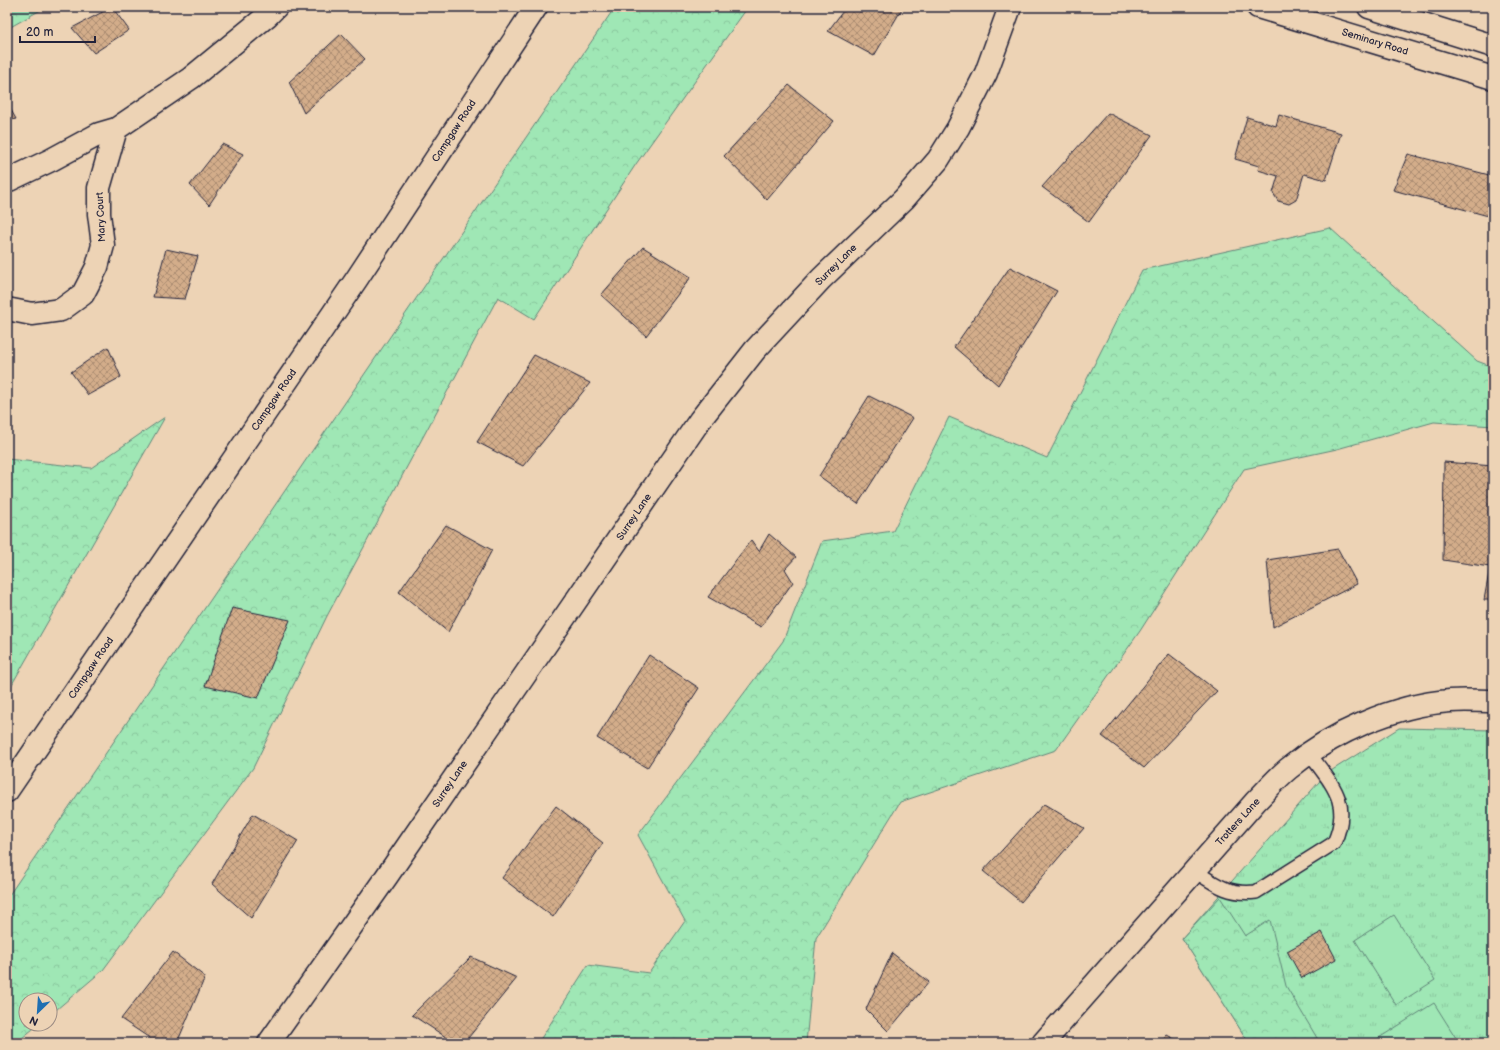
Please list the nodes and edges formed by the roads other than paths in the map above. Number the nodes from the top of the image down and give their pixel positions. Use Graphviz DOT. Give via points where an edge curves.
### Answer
graph roads {
  1 [pos="276,7"];
  2 [pos="536,7"];
  3 [pos="1010,7"];
  4 [pos="1258,7"];
  5 [pos="1369,7"];
  6 [pos="1493,46"];
  7 [pos="1493,78"];
  8 [pos="116,129"];
  9 [pos="7,181"];
  10 [pos="7,309"];
  11 [pos="1493,701"];
  12 [pos="1309,754"];
  13 [pos="7,791"];
  14 [pos="1195,871"];
  15 [pos="276,1040"];
  16 [pos="1043,1043"];
  1 -- 8 [label="street" via="190,78"];
  2 -- 13 [label="street, Campgaw Road" via="356,280"];
  3 -- 15 [label="street, Surrey Lane" via="986,73 958,128 938,160 904,199 821,279 755,350 700,420"];
  4 -- 7 [label="street, Seminary Road"];
  5 -- 6 [label="street"];
  8 -- 9 [label="street" via="99,134"];
  8 -- 10 [label="street, Mary Court" via="99,188 103,245 97,267 83,294 61,310 32,314"];
  11 -- 12 [label="street, Trotters Lane" via="1450,701 1405,708 1363,722 1319,745"];
  12 -- 14 [label="street, Trotters Lane" via="1287,769"];
  12 -- 14 [label="lane" via="1336,790 1341,809 1339,830 1334,843 1256,892 1244,894 1220,888"];
  14 -- 16 [label="street, Trotters Lane"];
}
